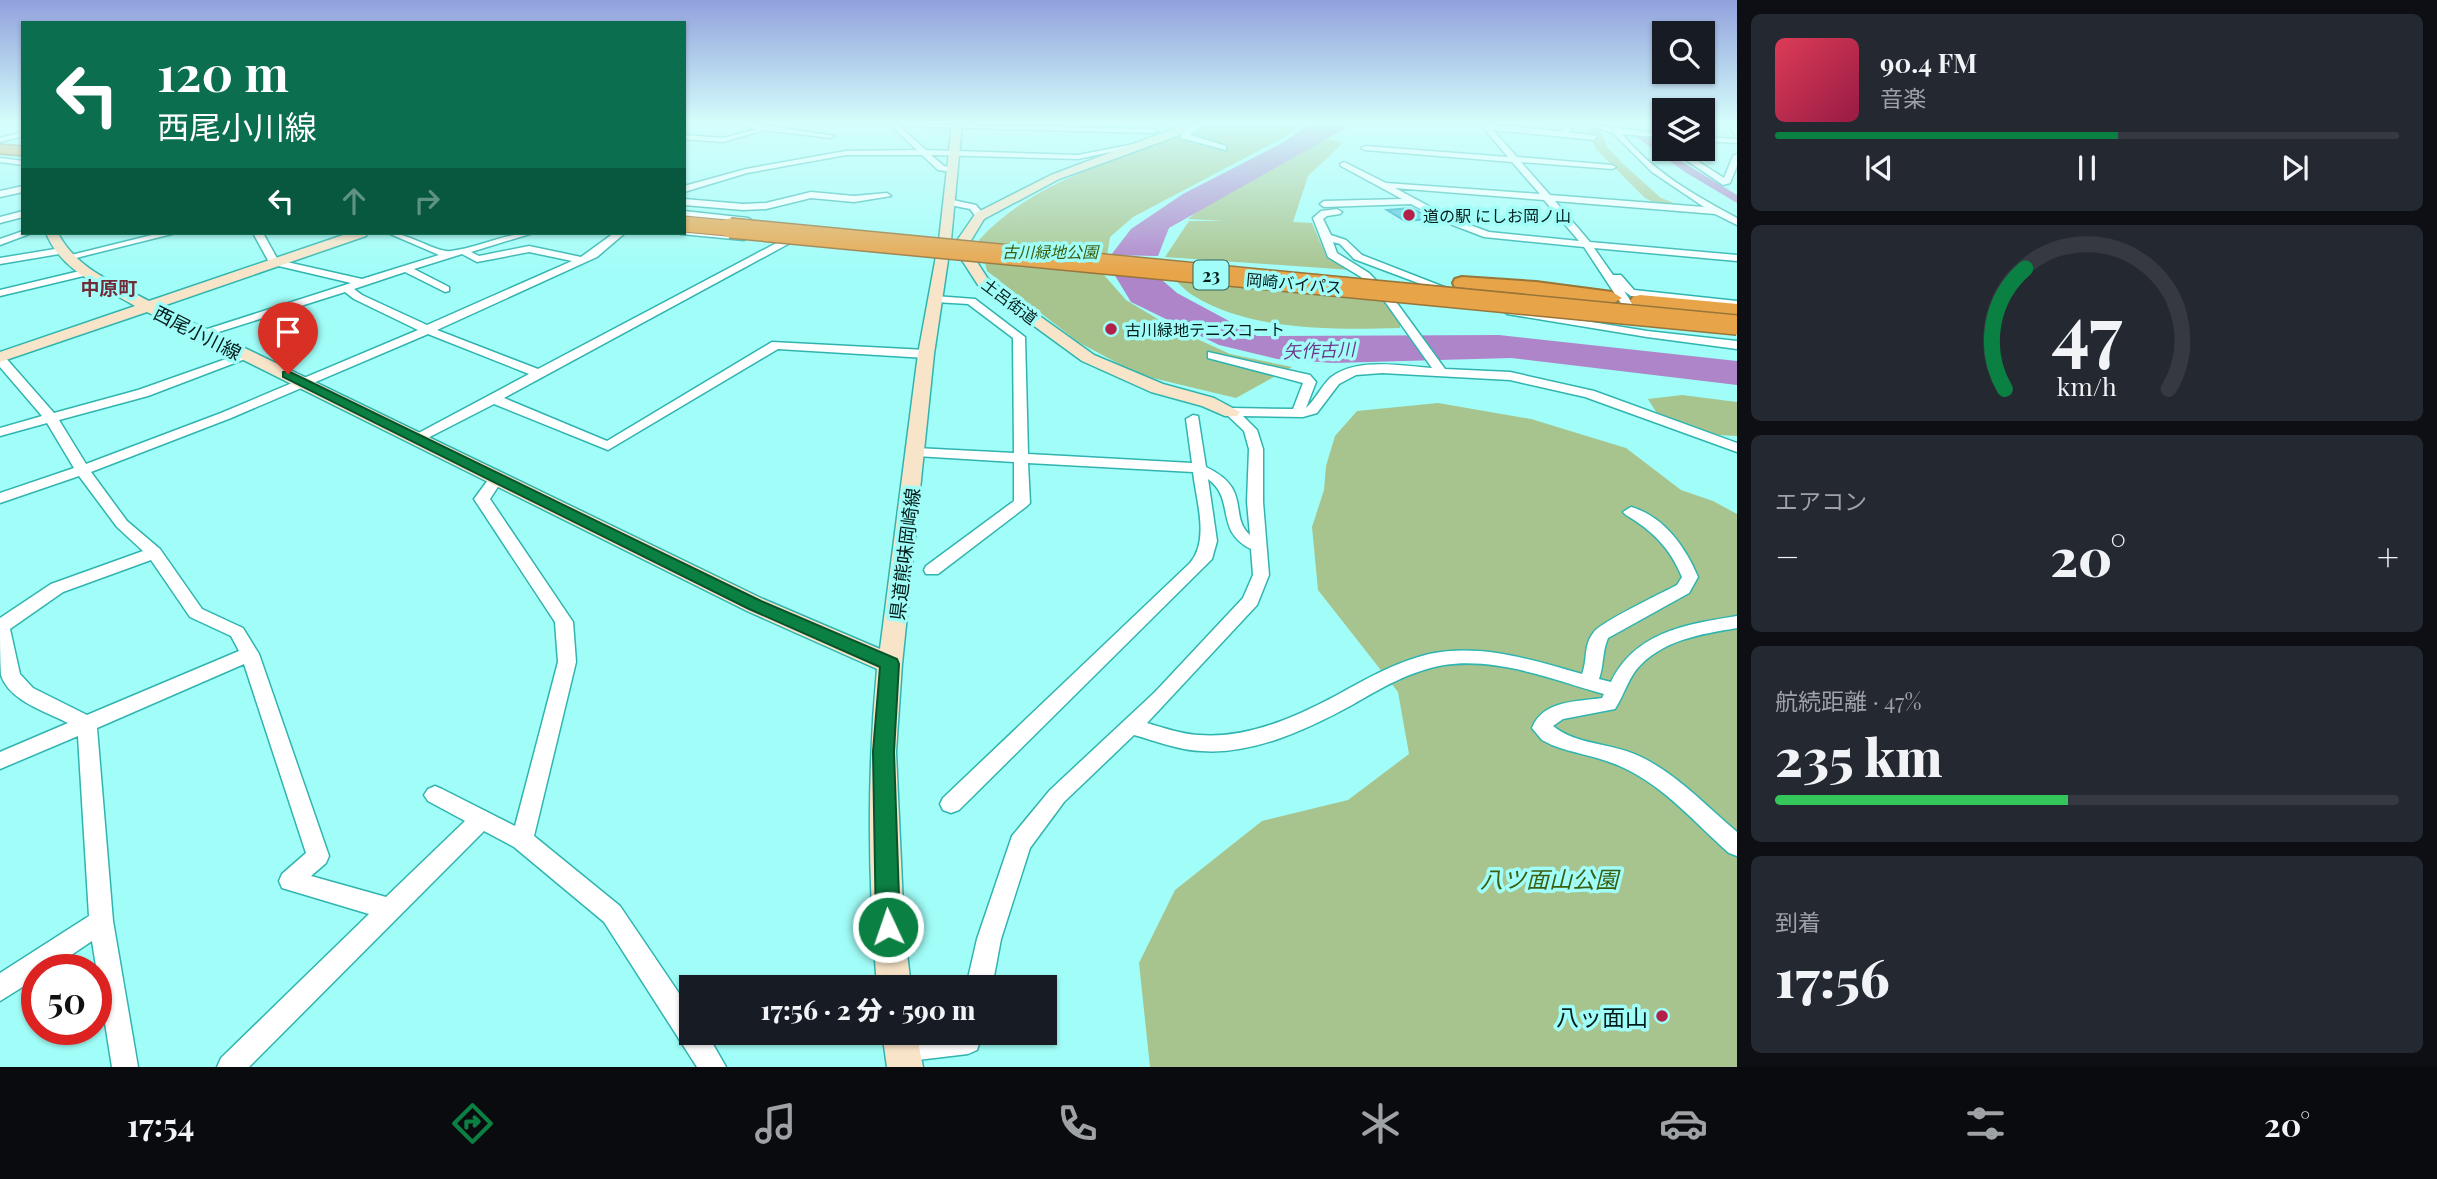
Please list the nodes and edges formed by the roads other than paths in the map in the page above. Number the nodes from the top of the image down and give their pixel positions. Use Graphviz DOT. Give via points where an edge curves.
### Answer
graph roads {
  1 [pos="736,174"];
  2 [pos="951,174"];
  3 [pos="1064,174"];
  4 [pos="1363,174"];
  5 [pos="1527,174"];
  6 [pos="1663,174"];
  7 [pos="1712,174"];
  8 [pos="1733,174"];
  9 [pos="1383,184"];
  10 [pos="686,188"];
  11 [pos="21,189"];
  12 [pos="0,194"];
  13 [pos="887,196"];
  14 [pos="1547,198"];
  15 [pos="1413,201"];
  16 [pos="686,202"];
  17 [pos="948,202"];
  18 [pos="1322,204"];
  19 [pos="1717,211"];
  20 [pos="1337,212"];
  21 [pos="21,215"];
  22 [pos="980,216"];
  23 [pos="0,220"];
  24 [pos="1737,222"];
  25 [pos="686,223"];
  26 [pos="686,223"];
  27 [pos="686,223"];
  28 [pos="21,235"];
  29 [pos="53,235"];
  30 [pos="161,235"];
  31 [pos="259,235"];
  32 [pos="355,235"];
  33 [pos="398,235"];
  34 [pos="521,235"];
  35 [pos="618,235"];
  36 [pos="790,235"];
  37 [pos="1327,237"];
  38 [pos="0,242"];
  39 [pos="1587,244"];
  40 [pos="943,247"];
  41 [pos="463,251"];
  42 [pos="64,254"];
  43 [pos="448,255"];
  44 [pos="1737,258"];
  45 [pos="582,260"];
  46 [pos="0,261"];
  47 [pos="274,262"];
  48 [pos="1192,268"];
  49 [pos="406,269"];
  50 [pos="1606,270"];
  51 [pos="88,272"];
  52 [pos="363,283"];
  53 [pos="347,288"];
  54 [pos="445,289"];
  55 [pos="0,293"];
  56 [pos="935,299"];
  57 [pos="1737,304"];
  58 [pos="1613,305"];
  59 [pos="147,306"];
  60 [pos="1737,310"];
  61 [pos="1737,319"];
  62 [pos="1737,327"];
  63 [pos="428,330"];
  64 [pos="202,334"];
  65 [pos="1647,334"];
  66 [pos="1737,345"];
  67 [pos="926,354"];
  68 [pos="1212,355"];
  69 [pos="247,356"];
  70 [pos="0,358"];
  71 [pos="1439,369"];
  72 [pos="541,375"];
  73 [pos="308,383"];
  74 [pos="494,399"];
  75 [pos="1231,412"];
  76 [pos="1258,413"];
  77 [pos="1303,413"];
  78 [pos="51,418"];
  79 [pos="1193,419"];
  80 [pos="1250,430"];
  81 [pos="0,432"];
  82 [pos="416,440"];
  83 [pos="1737,448"];
  84 [pos="916,452"];
  85 [pos="1020,457"];
  86 [pos="1198,468"];
  87 [pos="83,471"];
  88 [pos="496,479"];
  89 [pos="0,498"];
  90 [pos="1631,512"];
  91 [pos="1260,547"];
  92 [pos="154,553"];
  93 [pos="932,570"];
  94 [pos="1737,622"];
  95 [pos="1,625"];
  96 [pos="250,654"];
  97 [pos="890,664"];
  98 [pos="1588,683"];
  99 [pos="1614,690"];
  100 [pos="87,724"];
  101 [pos="1132,727"];
  102 [pos="0,761"];
  103 [pos="435,795"];
  104 [pos="951,804"];
  105 [pos="481,819"];
  106 [pos="522,840"];
  107 [pos="1737,846"];
  108 [pos="389,909"];
  109 [pos="101,921"];
  110 [pos="893,975"];
  111 [pos="982,975"];
  112 [pos="0,988"];
  113 [pos="935,1045"];
  114 [pos="902,1049"];
  115 [pos="125,1067"];
  116 [pos="230,1067"];
  117 [pos="713,1067"];
  1 -- 10 [label="street"];
  2 -- 17 [label="main road, 県道熊味岡崎線"];
  3 -- 22 [label="main road"];
  4 -- 9 [label="street"];
  5 -- 14 [label="street"];
  6 -- 19 [label="street"];
  7 -- 8 [label="street" via="1726,183"];
  9 -- 14 [label="street"];
  9 -- 15 [label="street"];
  11 -- 12 [label="street"];
  13 -- 16 [label="street" via="811,195 743,207"];
  14 -- 19 [label="street"];
  14 -- 39 [label="street"];
  15 -- 18 [label="street"];
  15 -- 39 [label="street" via="1488,234"];
  17 -- 22 [label="street" via="973,207"];
  17 -- 40 [label="main road, 県道熊味岡崎線"];
  19 -- 24 [label="street"];
  20 -- 37 [label="street" via="1318,218"];
  21 -- 23 [label="street"];
  22 -- 75 [label="main road, 土呂街道" via="963,242 971,266 983,282 1088,358 1157,388"];
  25 -- 40 [label="street"];
  26 -- 36 [label="highway, 岡崎バイパス / 23, bridge"];
  27 -- 58 [label="highway, 岡崎バイパス / 23, bridge"];
  28 -- 38 [label="street"];
  29 -- 42 [label="main road, 西尾小川線"];
  30 -- 42 [label="street"];
  31 -- 47 [label="street"];
  32 -- 47 [label="main road"];
  33 -- 43 [label="street"];
  34 -- 41 [label="street"];
  35 -- 45 [label="street"];
  36 -- 40 [label="street"];
  36 -- 48 [label="highway, 岡崎バイパス / 23, bridge"];
  36 -- 72 [label="street"];
  37 -- 65 [label="street" via="1343,242 1358,257 1374,264 1507,312"];
  37 -- 71 [label="street" via="1332,255 1365,275 1390,301"];
  39 -- 44 [label="street"];
  39 -- 50 [label="street"];
  40 -- 56 [label="main road, 県道熊味岡崎線"];
  41 -- 43 [label="street"];
  41 -- 45 [label="street" via="477,259 529,248"];
  42 -- 46 [label="street"];
  42 -- 51 [label="main road, 西尾小川線"];
  43 -- 49 [label="street"];
  45 -- 63 [label="street"];
  47 -- 52 [label="street"];
  47 -- 59 [label="main road"];
  48 -- 58 [label="highway, 23, bridge" via="1536,288"];
  48 -- 61 [label="highway, 岡崎バイパス / 23, bridge"];
  49 -- 52 [label="street"];
  49 -- 54 [label="street"];
  50 -- 57 [label="street" via="1631,293"];
  50 -- 65 [label="street"];
  51 -- 55 [label="street"];
  51 -- 59 [label="main road, 西尾小川線"];
  52 -- 53 [label="street"];
  53 -- 63 [label="street"];
  53 -- 64 [label="street"];
  56 -- 67 [label="main road, 県道熊味岡崎線"];
  56 -- 85 [label="street" via="971,301 1019,338"];
  58 -- 60 [label="highway, 23" via="1640,301"];
  58 -- 62 [label="highway, 23, bridge"];
  59 -- 64 [label="main road, 西尾小川線"];
  59 -- 70 [label="main road"];
  63 -- 72 [label="street"];
  63 -- 73 [label="street"];
  64 -- 69 [label="main road, 西尾小川線"];
  65 -- 66 [label="street"];
  67 -- 74 [label="street" via="776,345 608,446"];
  67 -- 84 [label="main road, 県道熊味岡崎線"];
  68 -- 77 [label="street" via="1306,378 1310,387 1298,407"];
  69 -- 73 [label="main road, 西尾小川線"];
  69 -- 78 [label="street" via="143,393"];
  70 -- 78 [label="street"];
  71 -- 77 [label="street" via="1353,371 1335,381 1312,410"];
  71 -- 83 [label="street" via="1552,384"];
  72 -- 74 [label="street"];
  73 -- 82 [label="main road, 西尾小川線"];
  73 -- 87 [label="street"];
  74 -- 82 [label="street"];
  75 -- 76 [label="street"];
  75 -- 80 [label="street"];
  76 -- 77 [label="street"];
  76 -- 80 [label="street" via="1247,421"];
  78 -- 81 [label="street"];
  78 -- 87 [label="street"];
  79 -- 86 [label="street"];
  80 -- 91 [label="street" via="1256,449"];
  82 -- 88 [label="main road, 西尾小川線"];
  84 -- 85 [label="street"];
  84 -- 97 [label="main road, 県道熊味岡崎線"];
  85 -- 86 [label="street"];
  85 -- 93 [label="street" via="1022,503"];
  86 -- 91 [label="street" via="1220,480 1230,495 1235,529 1244,540"];
  86 -- 104 [label="street" via="1209,541 1206,555"];
  87 -- 89 [label="street"];
  87 -- 92 [label="street" via="122,524"];
  88 -- 97 [label="main road, 西尾小川線" via="755,605"];
  88 -- 106 [label="street" via="482,499 564,622 567,662"];
  90 -- 98 [label="street" via="1656,525 1682,557 1689,577 1683,589 1601,634"];
  91 -- 101 [label="street" via="1261,575 1251,601"];
  92 -- 95 [label="street" via="57,589"];
  92 -- 96 [label="street" via="196,613 237,632"];
  94 -- 99 [label="street" via="1664,639 1638,657"];
  95 -- 100 [label="street" via="11,677 26,693"];
  96 -- 100 [label="street"];
  96 -- 108 [label="street" via="318,856 290,881"];
  97 -- 110 [label="main road, 県道熊味岡崎線" via="884,833"];
  98 -- 99 [label="street"];
  98 -- 101 [label="street" via="1491,658 1449,658 1402,667 1312,717 1222,743 1200,743"];
  99 -- 107 [label="street" via="1608,704 1559,712 1545,720 1542,728 1550,737 1608,752 1640,766"];
  100 -- 102 [label="street"];
  100 -- 109 [label="street"];
  101 -- 111 [label="street" via="1056,796 1020,844"];
  103 -- 105 [label="street"];
  105 -- 106 [label="street"];
  105 -- 108 [label="street"];
  106 -- 117 [label="street" via="612,914"];
  108 -- 116 [label="street"];
  109 -- 112 [label="street"];
  109 -- 115 [label="street"];
  113 -- 114 [label="street"];
}
